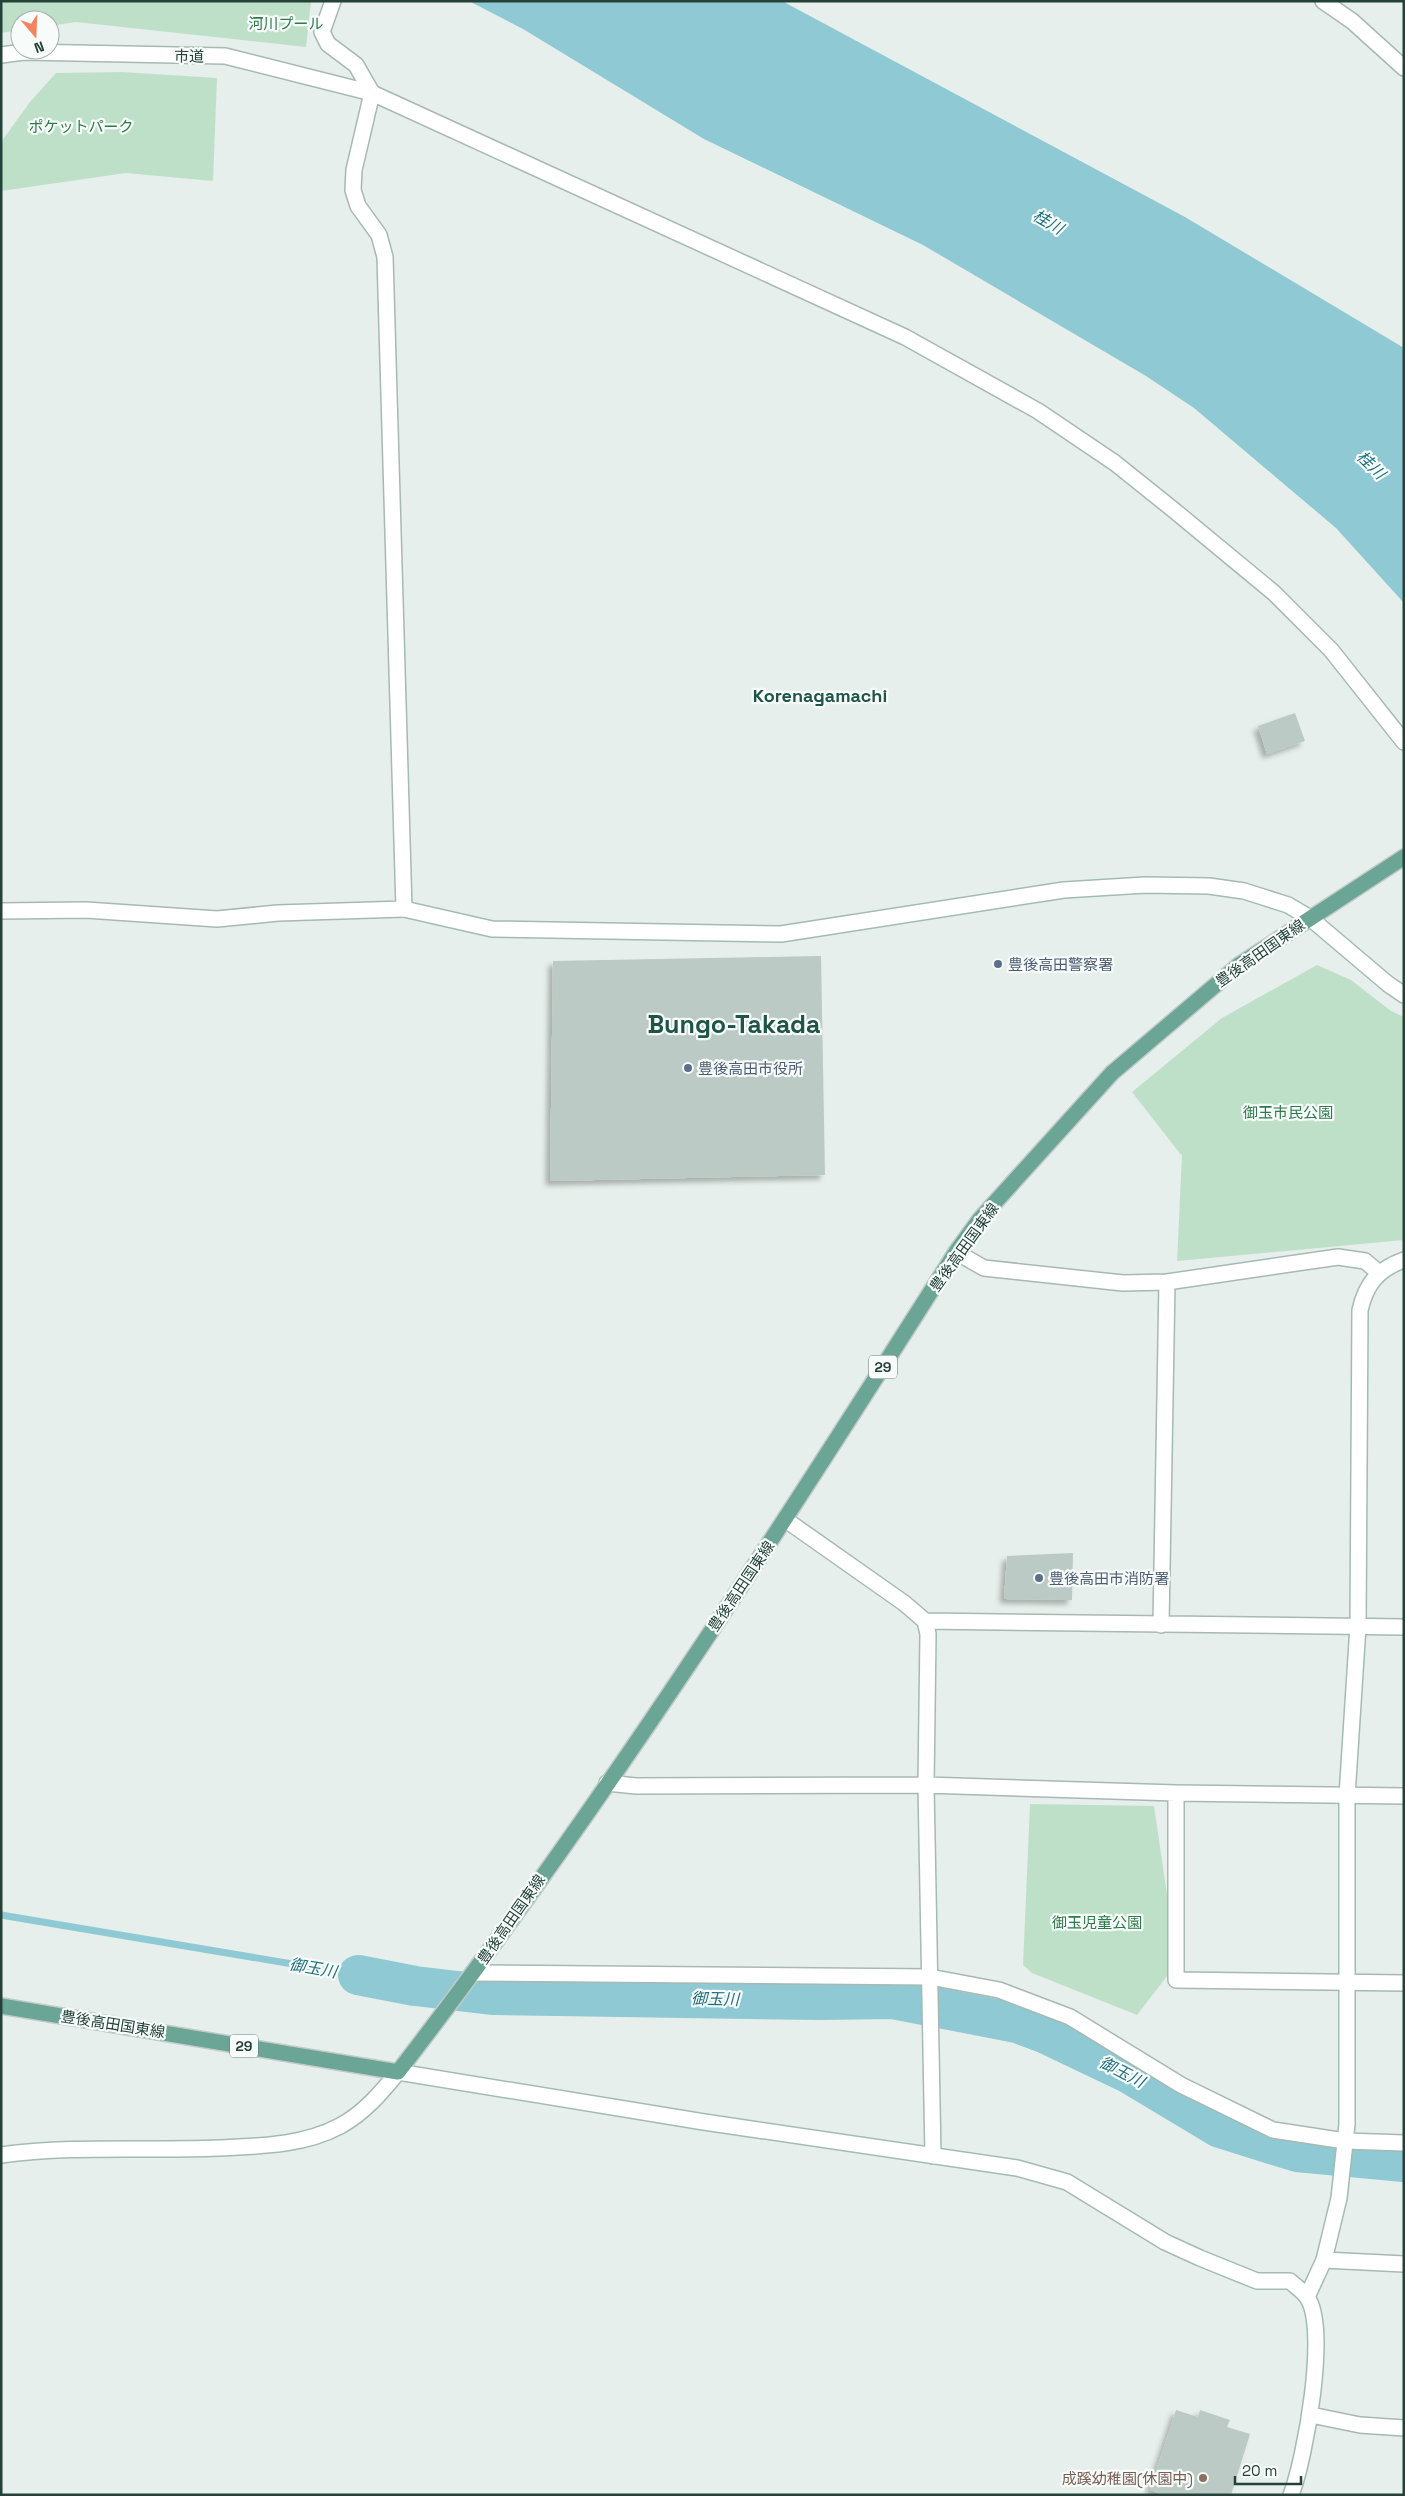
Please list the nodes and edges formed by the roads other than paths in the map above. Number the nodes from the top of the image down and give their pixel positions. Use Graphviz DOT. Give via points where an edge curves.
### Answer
graph roads {
  1 [pos="333,1"];
  2 [pos="1323,1"];
  3 [pos="1,55"];
  4 [pos="1404,68"];
  5 [pos="372,93"];
  6 [pos="1404,742"];
  7 [pos="1404,857"];
  8 [pos="404,908"];
  9 [pos="1,911"];
  10 [pos="1310,918"];
  11 [pos="1404,995"];
  12 [pos="956,1252"];
  13 [pos="1404,1260"];
  14 [pos="1378,1272"];
  15 [pos="1167,1282"];
  16 [pos="786,1520"];
  17 [pos="925,1621"];
  18 [pos="1161,1625"];
  19 [pos="1358,1626"];
  20 [pos="1404,1627"];
  21 [pos="607,1783"];
  22 [pos="926,1785"];
  23 [pos="1176,1794"];
  24 [pos="1347,1796"];
  25 [pos="1404,1796"];
  26 [pos="472,1975"];
  27 [pos="930,1976"];
  28 [pos="1347,1982"];
  29 [pos="1404,1983"];
  30 [pos="1,2006"];
  31 [pos="398,2072"];
  32 [pos="1345,2140"];
  33 [pos="1404,2143"];
  34 [pos="1,2155"];
  35 [pos="933,2156"];
  36 [pos="1324,2260"];
  37 [pos="1404,2264"];
  38 [pos="1307,2297"];
  39 [pos="1311,2415"];
  40 [pos="1404,2428"];
  41 [pos="1291,2495"];
  1 -- 5 [label="street" via="322,32 328,44 356,65"];
  2 -- 4 [label="street" via="1352,21"];
  3 -- 5 [label="street, 市道" via="24,52 225,56"];
  5 -- 6 [label="street, 市道" via="905,336 1038,411 1115,463 1274,593 1331,650"];
  5 -- 8 [label="street" via="354,170 353,190 358,206 379,236 385,257"];
  7 -- 10 [label="main road, 豊後高田国東線 / 29"];
  8 -- 9 [label="street" via="217,919 86,910"];
  8 -- 10 [label="street" via="492,929 780,934 1064,890 1145,885 1209,886 1244,891 1288,906"];
  10 -- 11 [label="street"];
  10 -- 12 [label="main road, 豊後高田国東線 / 29" via="1239,965 1112,1073 980,1219"];
  12 -- 15 [label="street" via="984,1268 1123,1283"];
  12 -- 16 [label="main road, 豊後高田国東線 / 29"];
  13 -- 14 [label="street"];
  14 -- 15 [label="street" via="1365,1261 1338,1257"];
  14 -- 19 [label="street" via="1364,1295 1360,1310"];
  15 -- 18 [label="street"];
  16 -- 17 [label="street" via="904,1602"];
  16 -- 21 [label="main road, 豊後高田国東線 / 29"];
  17 -- 18 [label="street"];
  17 -- 22 [label="street" via="928,1634"];
  18 -- 19 [label="street"];
  19 -- 20 [label="street"];
  19 -- 24 [label="street"];
  21 -- 22 [label="street" via="636,1786"];
  21 -- 26 [label="main road, 豊後高田国東線 / 29"];
  22 -- 23 [label="street"];
  22 -- 27 [label="street"];
  23 -- 24 [label="street"];
  23 -- 28 [label="street" via="1176,1980"];
  24 -- 25 [label="street"];
  24 -- 28 [label="street"];
  26 -- 27 [label="street"];
  26 -- 31 [label="main road, 豊後高田国東線 / 29"];
  27 -- 32 [label="street" via="1000,1990 1070,2017 1180,2085 1273,2130"];
  27 -- 35 [label="street"];
  28 -- 29 [label="street"];
  28 -- 32 [label="street"];
  30 -- 31 [label="main road, 豊後高田国東線 / 29"];
  31 -- 34 [label="street" via="376,2099 358,2114 322,2134 300,2141 178,2150 62,2150"];
  31 -- 35 [label="street"];
  32 -- 33 [label="street"];
  32 -- 36 [label="street" via="1339,2198"];
  35 -- 38 [label="street" via="1017,2168 1067,2182 1174,2246 1257,2281 1290,2281"];
  36 -- 37 [label="street"];
  36 -- 38 [label="street"];
  38 -- 39 [label="street" via="1316,2329"];
  39 -- 40 [label="street"];
  39 -- 41 [label="street"];
}
